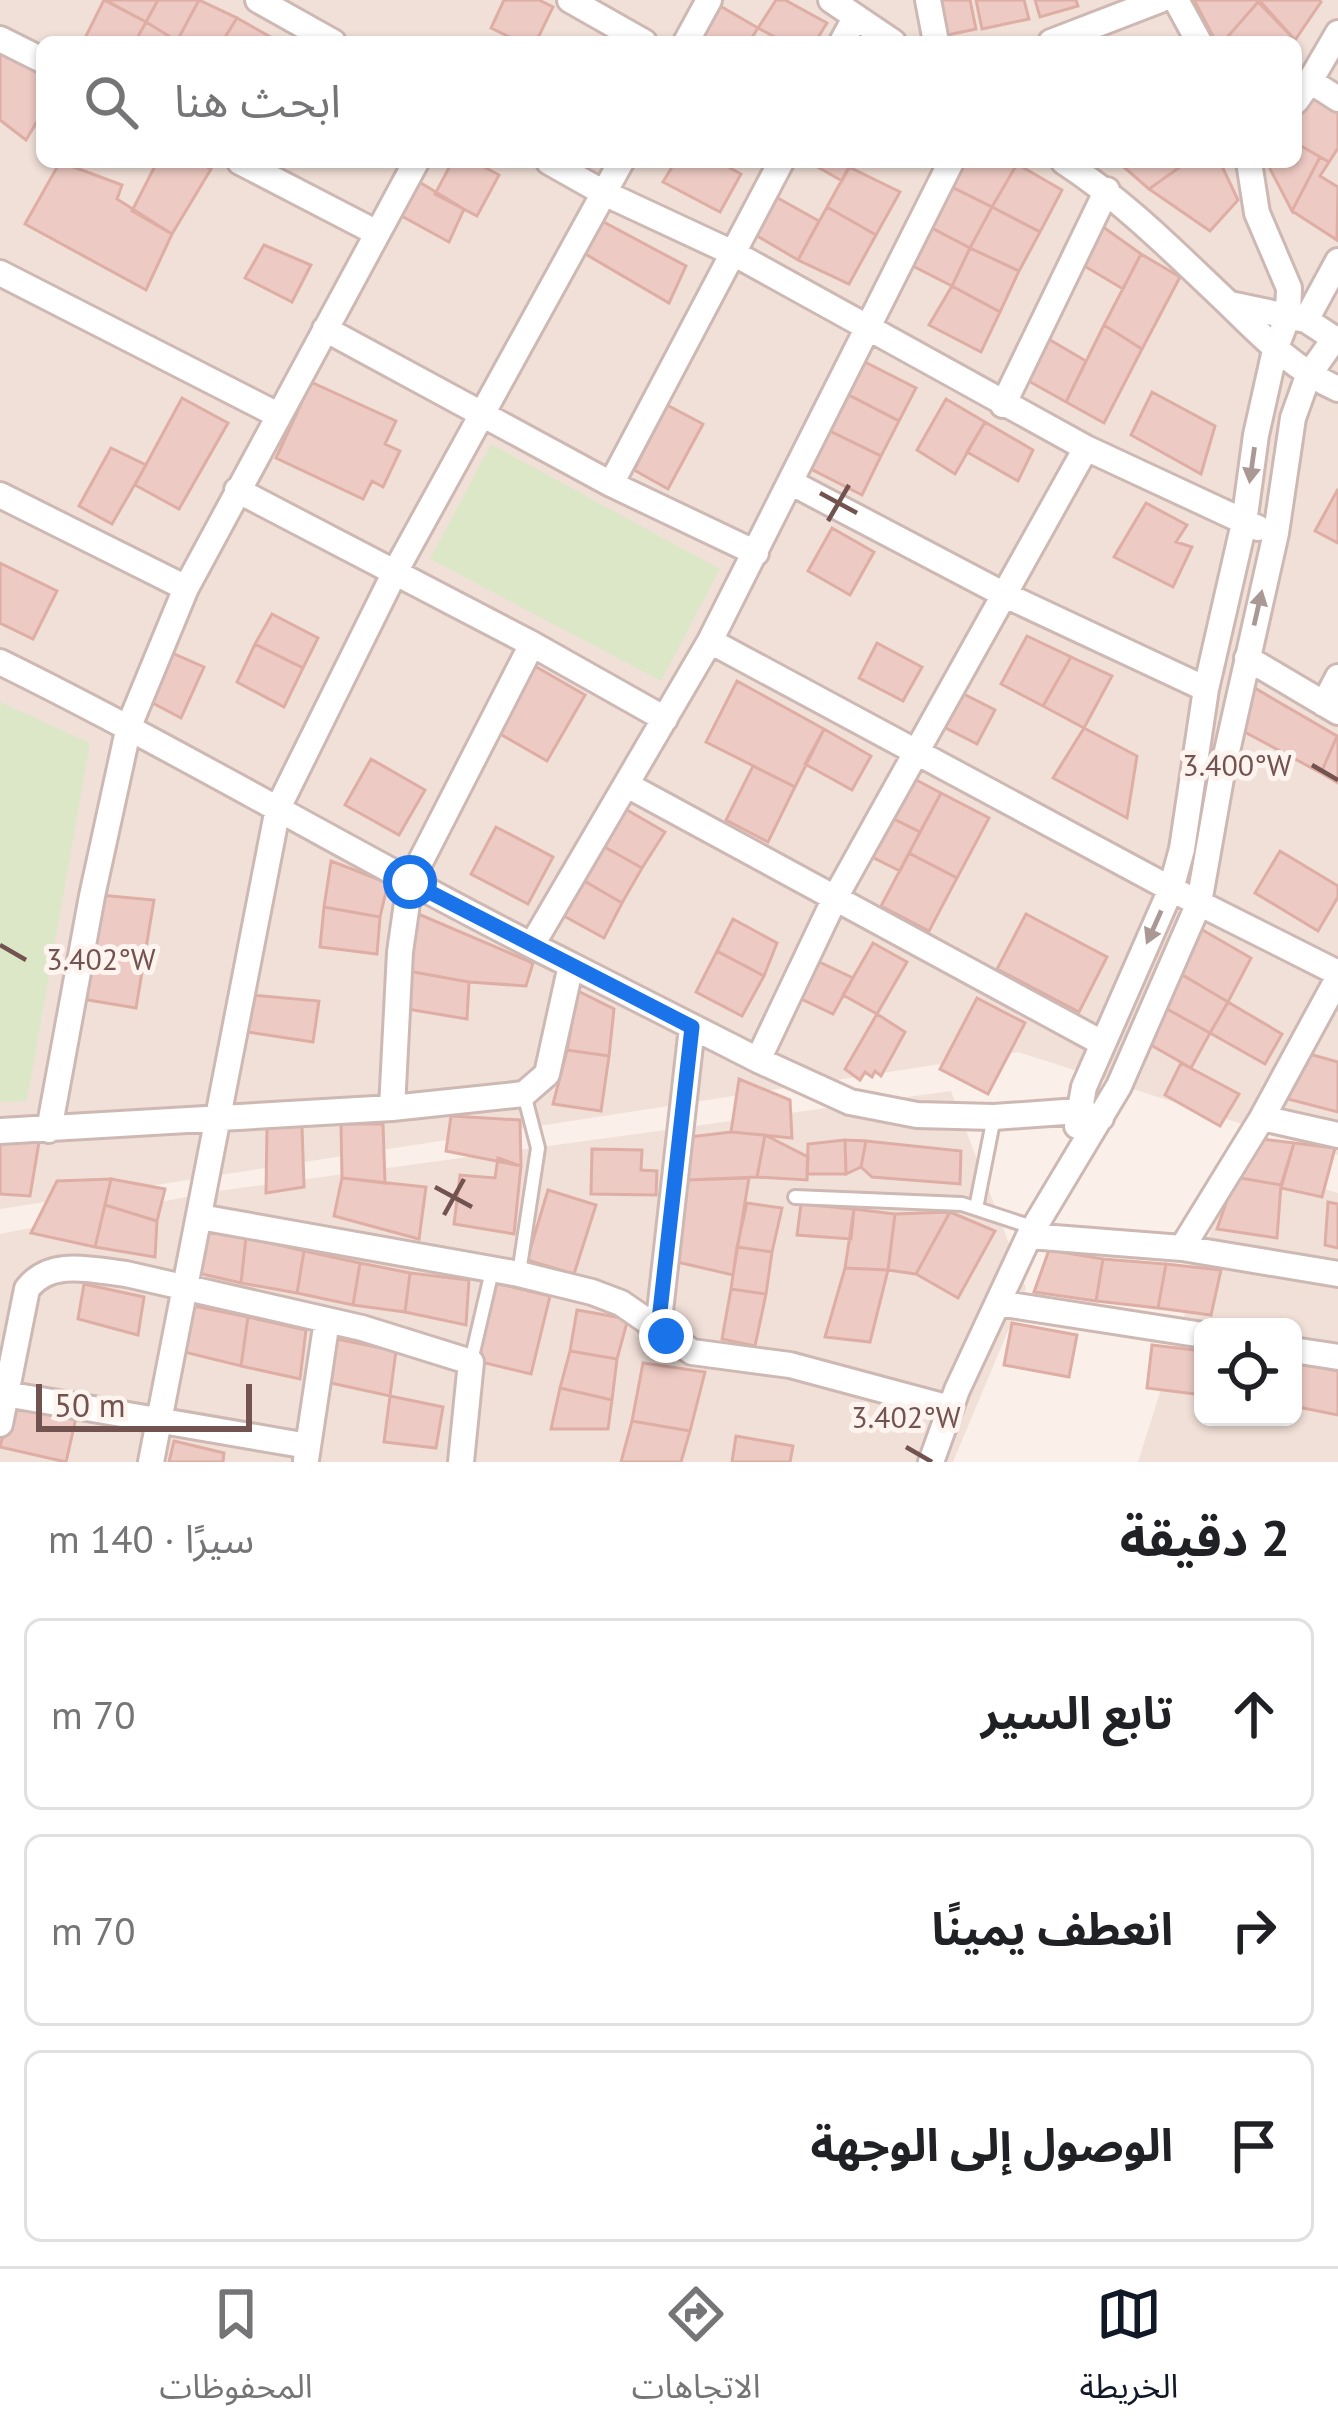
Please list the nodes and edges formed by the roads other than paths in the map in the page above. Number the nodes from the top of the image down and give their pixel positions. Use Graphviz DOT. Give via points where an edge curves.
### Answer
graph roads {
  1 [pos="258,0"];
  2 [pos="312,0"];
  3 [pos="570,0"];
  4 [pos="709,0"];
  5 [pos="831,0"];
  6 [pos="928,0"];
  7 [pos="1160,0"];
  8 [pos="1176,0"];
  9 [pos="854,17"];
  10 [pos="299,23"];
  11 [pos="1338,33"];
  12 [pos="322,36"];
  13 [pos="633,36"];
  14 [pos="689,36"];
  15 [pos="845,36"];
  16 [pos="884,36"];
  17 [pos="935,36"];
  18 [pos="1067,36"];
  19 [pos="1196,36"];
  20 [pos="0,39"];
  21 [pos="36,57"];
  22 [pos="1303,91"];
  23 [pos="1338,99"];
  24 [pos="252,168"];
  25 [pos="413,168"];
  26 [pos="560,168"];
  27 [pos="618,168"];
  28 [pos="778,168"];
  29 [pos="948,168"];
  30 [pos="1073,168"];
  31 [pos="1250,168"];
  32 [pos="1107,190"];
  33 [pos="604,193"];
  34 [pos="377,233"];
  35 [pos="735,254"];
  36 [pos="1338,261"];
  37 [pos="0,273"];
  38 [pos="1227,303"];
  39 [pos="1297,318"];
  40 [pos="868,327"];
  41 [pos="326,329"];
  42 [pos="1336,339"];
  43 [pos="1275,350"];
  44 [pos="1308,376"];
  45 [pos="1338,389"];
  46 [pos="1004,405"];
  47 [pos="484,414"];
  48 [pos="278,415"];
  49 [pos="1086,448"];
  50 [pos="790,482"];
  51 [pos="611,484"];
  52 [pos="237,490"];
  53 [pos="0,495"];
  54 [pos="1244,524"];
  55 [pos="1276,532"];
  56 [pos="756,553"];
  57 [pos="395,572"];
  58 [pos="186,588"];
  59 [pos="1003,594"];
  60 [pos="710,641"];
  61 [pos="532,644"];
  62 [pos="1247,658"];
  63 [pos="0,662"];
  64 [pos="1338,676"];
  65 [pos="1206,689"];
  66 [pos="1331,708"];
  67 [pos="665,719"];
  68 [pos="129,726"];
  69 [pos="915,751"];
  70 [pos="626,785"];
  71 [pos="278,808"];
  72 [pos="410,882"];
  73 [pos="1171,889"];
  74 [pos="836,896"];
  75 [pos="1198,903"];
  76 [pos="532,945"];
  77 [pos="571,965"];
  78 [pos="1338,975"];
  79 [pos="692,1027"];
  80 [pos="1102,1042"];
  81 [pos="758,1060"];
  82 [pos="524,1094"];
  83 [pos="392,1108"];
  84 [pos="221,1115"];
  85 [pos="1089,1115"];
  86 [pos="994,1118"];
  87 [pos="1262,1118"];
  88 [pos="49,1130"];
  89 [pos="0,1131"];
  90 [pos="1338,1135"];
  91 [pos="795,1197"];
  92 [pos="976,1208"];
  93 [pos="200,1217"];
  94 [pos="1032,1232"];
  95 [pos="1182,1249"];
  96 [pos="492,1271"];
  97 [pos="519,1274"];
  98 [pos="1338,1274"];
  99 [pos="186,1288"];
  100 [pos="998,1303"];
  101 [pos="327,1320"];
  102 [pos="658,1329"];
  103 [pos="1194,1334"];
  104 [pos="1302,1351"];
  105 [pos="1338,1357"];
  106 [pos="471,1362"];
  107 [pos="3,1394"];
  108 [pos="950,1408"];
  109 [pos="159,1422"];
  110 [pos="0,1424"];
  111 [pos="307,1454"];
  112 [pos="151,1462"];
  113 [pos="461,1462"];
  114 [pos="932,1462"];
  1 -- 10 [label="street"];
  2 -- 10 [label="street"];
  3 -- 13 [label="street"];
  4 -- 14 [label="street"];
  5 -- 9 [label="street"];
  6 -- 17 [label="street"];
  7 -- 18 [label="street"];
  8 -- 19 [label="street"];
  9 -- 15 [label="street"];
  9 -- 16 [label="street"];
  10 -- 12 [label="street"];
  11 -- 22 [label="street"];
  20 -- 21 [label="street"];
  22 -- 23 [label="street"];
  24 -- 34 [label="street"];
  25 -- 34 [label="street"];
  26 -- 33 [label="street"];
  27 -- 33 [label="street"];
  28 -- 35 [label="street"];
  29 -- 40 [label="street"];
  30 -- 32 [label="street"];
  31 -- 39 [label="street" via="1257,213"];
  32 -- 38 [label="street"];
  32 -- 46 [label="street"];
  33 -- 35 [label="street"];
  33 -- 47 [label="street"];
  34 -- 41 [label="street"];
  35 -- 40 [label="street"];
  35 -- 51 [label="street"];
  36 -- 39 [label="street"];
  37 -- 48 [label="street"];
  38 -- 39 [label="street"];
  38 -- 43 [label="street"];
  39 -- 42 [label="street"];
  39 -- 43 [label="street"];
  40 -- 46 [label="street"];
  40 -- 50 [label="street"];
  41 -- 47 [label="street"];
  41 -- 48 [label="street"];
  42 -- 44 [label="street"];
  43 -- 44 [label="street"];
  43 -- 54 [label="street, one-way"];
  44 -- 45 [label="street"];
  44 -- 55 [label="street" via="1293,418"];
  46 -- 49 [label="street"];
  47 -- 51 [label="street"];
  47 -- 57 [label="street"];
  48 -- 52 [label="street"];
  49 -- 54 [label="street"];
  49 -- 59 [label="street"];
  50 -- 56 [label="street"];
  50 -- 59 [label="street"];
  51 -- 56 [label="street"];
  52 -- 57 [label="street"];
  52 -- 58 [label="street"];
  53 -- 58 [label="street"];
  54 -- 55 [label="street"];
  54 -- 65 [label="street"];
  62 -- 55 [label="street, one-way"];
  56 -- 60 [label="street"];
  57 -- 61 [label="street"];
  57 -- 71 [label="street"];
  58 -- 68 [label="street"];
  59 -- 65 [label="street"];
  59 -- 69 [label="street"];
  60 -- 67 [label="street"];
  60 -- 69 [label="street"];
  61 -- 67 [label="street"];
  61 -- 72 [label="street"];
  62 -- 66 [label="street"];
  62 -- 75 [label="street"];
  63 -- 68 [label="street"];
  64 -- 66 [label="street"];
  65 -- 73 [label="street"];
  67 -- 70 [label="street"];
  68 -- 71 [label="street"];
  68 -- 88 [label="street"];
  69 -- 73 [label="street"];
  69 -- 74 [label="street"];
  70 -- 74 [label="street"];
  70 -- 76 [label="street"];
  71 -- 72 [label="street"];
  71 -- 84 [label="street"];
  72 -- 76 [label="street"];
  72 -- 83 [label="street"];
  73 -- 75 [label="street"];
  73 -- 80 [label="street, one-way"];
  74 -- 80 [label="street"];
  74 -- 81 [label="street"];
  75 -- 78 [label="street"];
  75 -- 85 [label="street" via="1134,1054"];
  76 -- 77 [label="street"];
  77 -- 79 [label="street"];
  77 -- 82 [label="street" via="547,1074"];
  78 -- 87 [label="street"];
  79 -- 81 [label="street"];
  79 -- 102 [label="street"];
  80 -- 85 [label="street"];
  81 -- 86 [label="street" via="850,1102"];
  82 -- 83 [label="street"];
  82 -- 97 [label="lane" via="538,1148"];
  83 -- 84 [label="street"];
  84 -- 88 [label="street"];
  84 -- 93 [label="street"];
  85 -- 86 [label="street"];
  85 -- 94 [label="street"];
  86 -- 92 [label="lane"];
  87 -- 90 [label="street"];
  87 -- 95 [label="street"];
  88 -- 89 [label="street"];
  91 -- 92 [label="lane"];
  92 -- 94 [label="lane"];
  93 -- 96 [label="street"];
  93 -- 99 [label="street"];
  94 -- 95 [label="street"];
  94 -- 100 [label="street"];
  95 -- 98 [label="street"];
  96 -- 97 [label="street"];
  96 -- 106 [label="lane"];
  97 -- 102 [label="street" via="621,1303"];
  99 -- 101 [label="street"];
  99 -- 107 [label="street" via="89,1270 37,1275"];
  99 -- 109 [label="street"];
  100 -- 103 [label="street"];
  100 -- 108 [label="street"];
  101 -- 106 [label="street"];
  101 -- 111 [label="street"];
  102 -- 108 [label="street" via="692,1352 790,1365"];
  104 -- 105 [label="street"];
  106 -- 113 [label="street"];
  107 -- 109 [label="street"];
  107 -- 110 [label="street"];
  108 -- 114 [label="street"];
  109 -- 111 [label="street"];
  109 -- 112 [label="street"];
}
